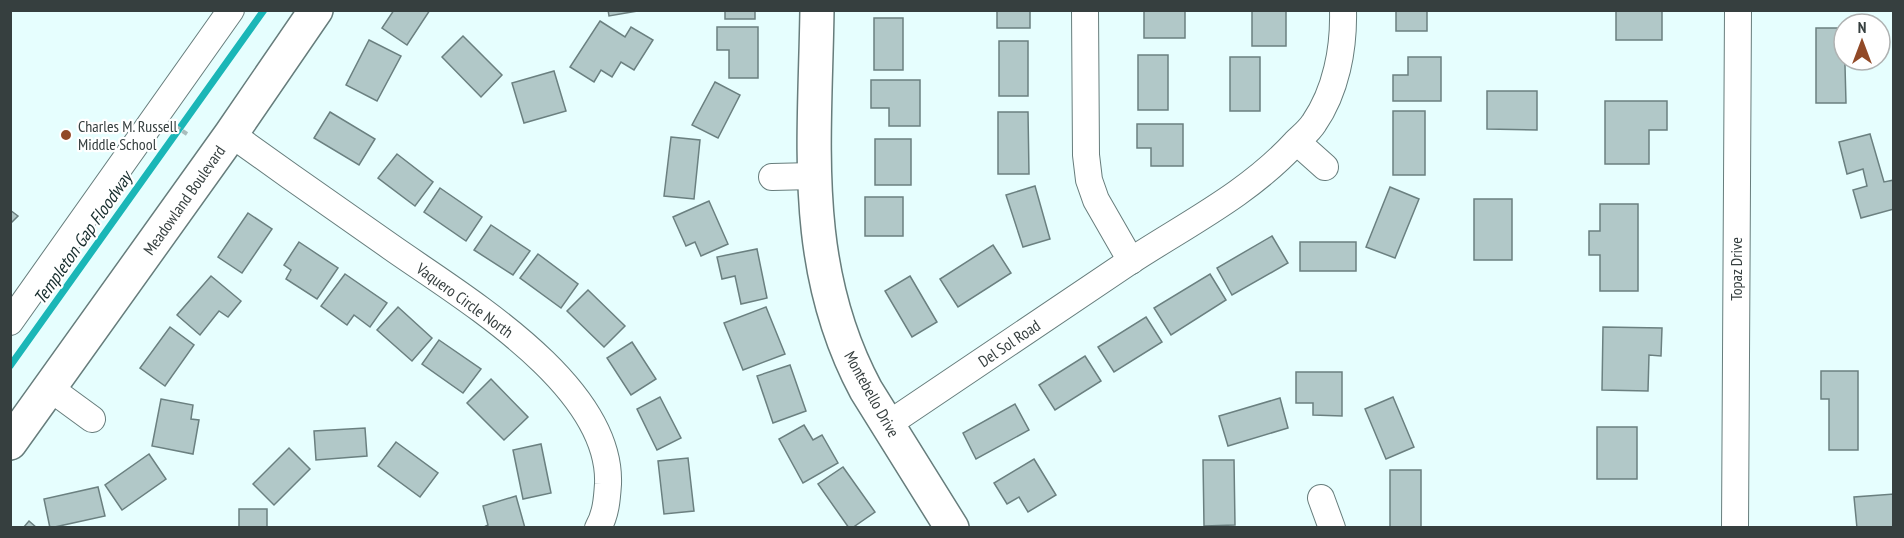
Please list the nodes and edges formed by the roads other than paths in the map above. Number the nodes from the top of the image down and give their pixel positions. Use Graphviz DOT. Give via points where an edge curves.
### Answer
graph roads {
  1 [pos="231,10"];
  2 [pos="316,10"];
  3 [pos="817,10"];
  4 [pos="1085,10"];
  5 [pos="1344,10"];
  6 [pos="1737,10"];
  7 [pos="231,134"];
  8 [pos="1297,142"];
  9 [pos="1325,166"];
  10 [pos="813,176"];
  11 [pos="772,177"];
  12 [pos="1131,261"];
  13 [pos="10,322"];
  14 [pos="51,388"];
  15 [pos="92,419"];
  16 [pos="887,425"];
  17 [pos="10,443"];
  18 [pos="1321,498"];
  19 [pos="598,528"];
  20 [pos="952,528"];
  21 [pos="1332,528"];
  22 [pos="1735,528"];
  1 -- 13 [label="street"];
  2 -- 7 [label="street, Meadowland Boulevard"];
  3 -- 10 [label="street, Montebello Drive"];
  4 -- 12 [label="street" via="1089,180"];
  5 -- 8 [label="street, Del Sol Road" via="1344,30 1327,100"];
  6 -- 22 [label="street, Topaz Drive"];
  7 -- 14 [label="street, Meadowland Boulevard"];
  7 -- 19 [label="street, Vaquero Circle North" via="509,330 556,375 577,398 605,450 607,501"];
  8 -- 9 [label="street"];
  8 -- 12 [label="street, Del Sol Road" via="1251,185"];
  10 -- 11 [label="street"];
  10 -- 16 [label="street, Montebello Drive" via="819,241 832,308 854,366"];
  12 -- 16 [label="street, Del Sol Road"];
  14 -- 15 [label="street"];
  14 -- 17 [label="street, Meadowland Boulevard"];
  16 -- 20 [label="street, Montebello Drive"];
  18 -- 21 [label="street"];
}
